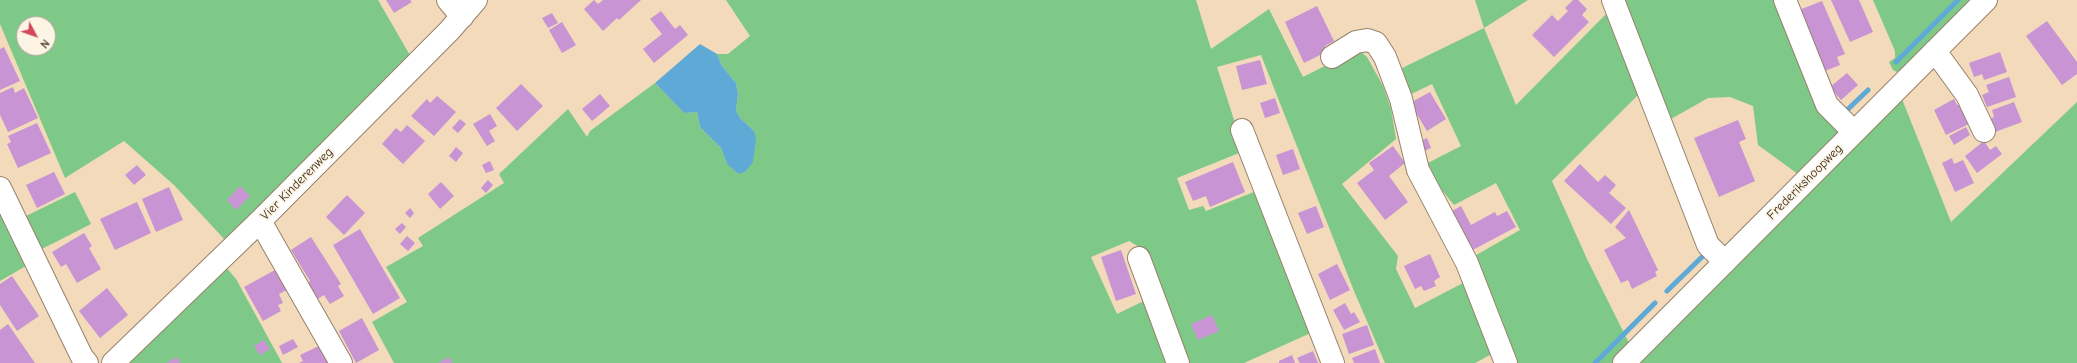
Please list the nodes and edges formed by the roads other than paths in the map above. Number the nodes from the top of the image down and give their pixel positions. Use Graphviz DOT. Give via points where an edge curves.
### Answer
graph roads {
  1 [pos="448,0"];
  2 [pos="476,0"];
  3 [pos="1613,0"];
  4 [pos="1785,0"];
  5 [pos="1986,0"];
  6 [pos="462,16"];
  7 [pos="1935,51"];
  8 [pos="1332,57"];
  9 [pos="1242,130"];
  10 [pos="1984,131"];
  11 [pos="1854,132"];
  12 [pos="0,188"];
  13 [pos="260,220"];
  14 [pos="1139,258"];
  15 [pos="1725,262"];
  16 [pos="87,363"];
  17 [pos="113,363"];
  18 [pos="341,363"];
  19 [pos="1178,363"];
  20 [pos="1333,363"];
  21 [pos="1506,363"];
  22 [pos="1624,363"];
  1 -- 6 [label="street"];
  2 -- 6 [label="street, Vier Kinderenweg"];
  3 -- 15 [label="street" via="1708,244"];
  4 -- 11 [label="street" via="1827,105"];
  5 -- 7 [label="street, Frederikshoopweg"];
  6 -- 13 [label="street, Vier Kinderenweg"];
  7 -- 10 [label="street" via="1967,95"];
  7 -- 11 [label="street, Frederikshoopweg"];
  8 -- 21 [label="street" via="1356,42 1367,40 1376,44 1385,57 1401,99 1418,170 1467,263"];
  9 -- 20 [label="street"];
  11 -- 15 [label="street, Frederikshoopweg"];
  12 -- 16 [label="street"];
  13 -- 17 [label="street, Vier Kinderenweg"];
  13 -- 18 [label="street"];
  14 -- 19 [label="street"];
  15 -- 22 [label="street, Frederikshoopweg"];
}
